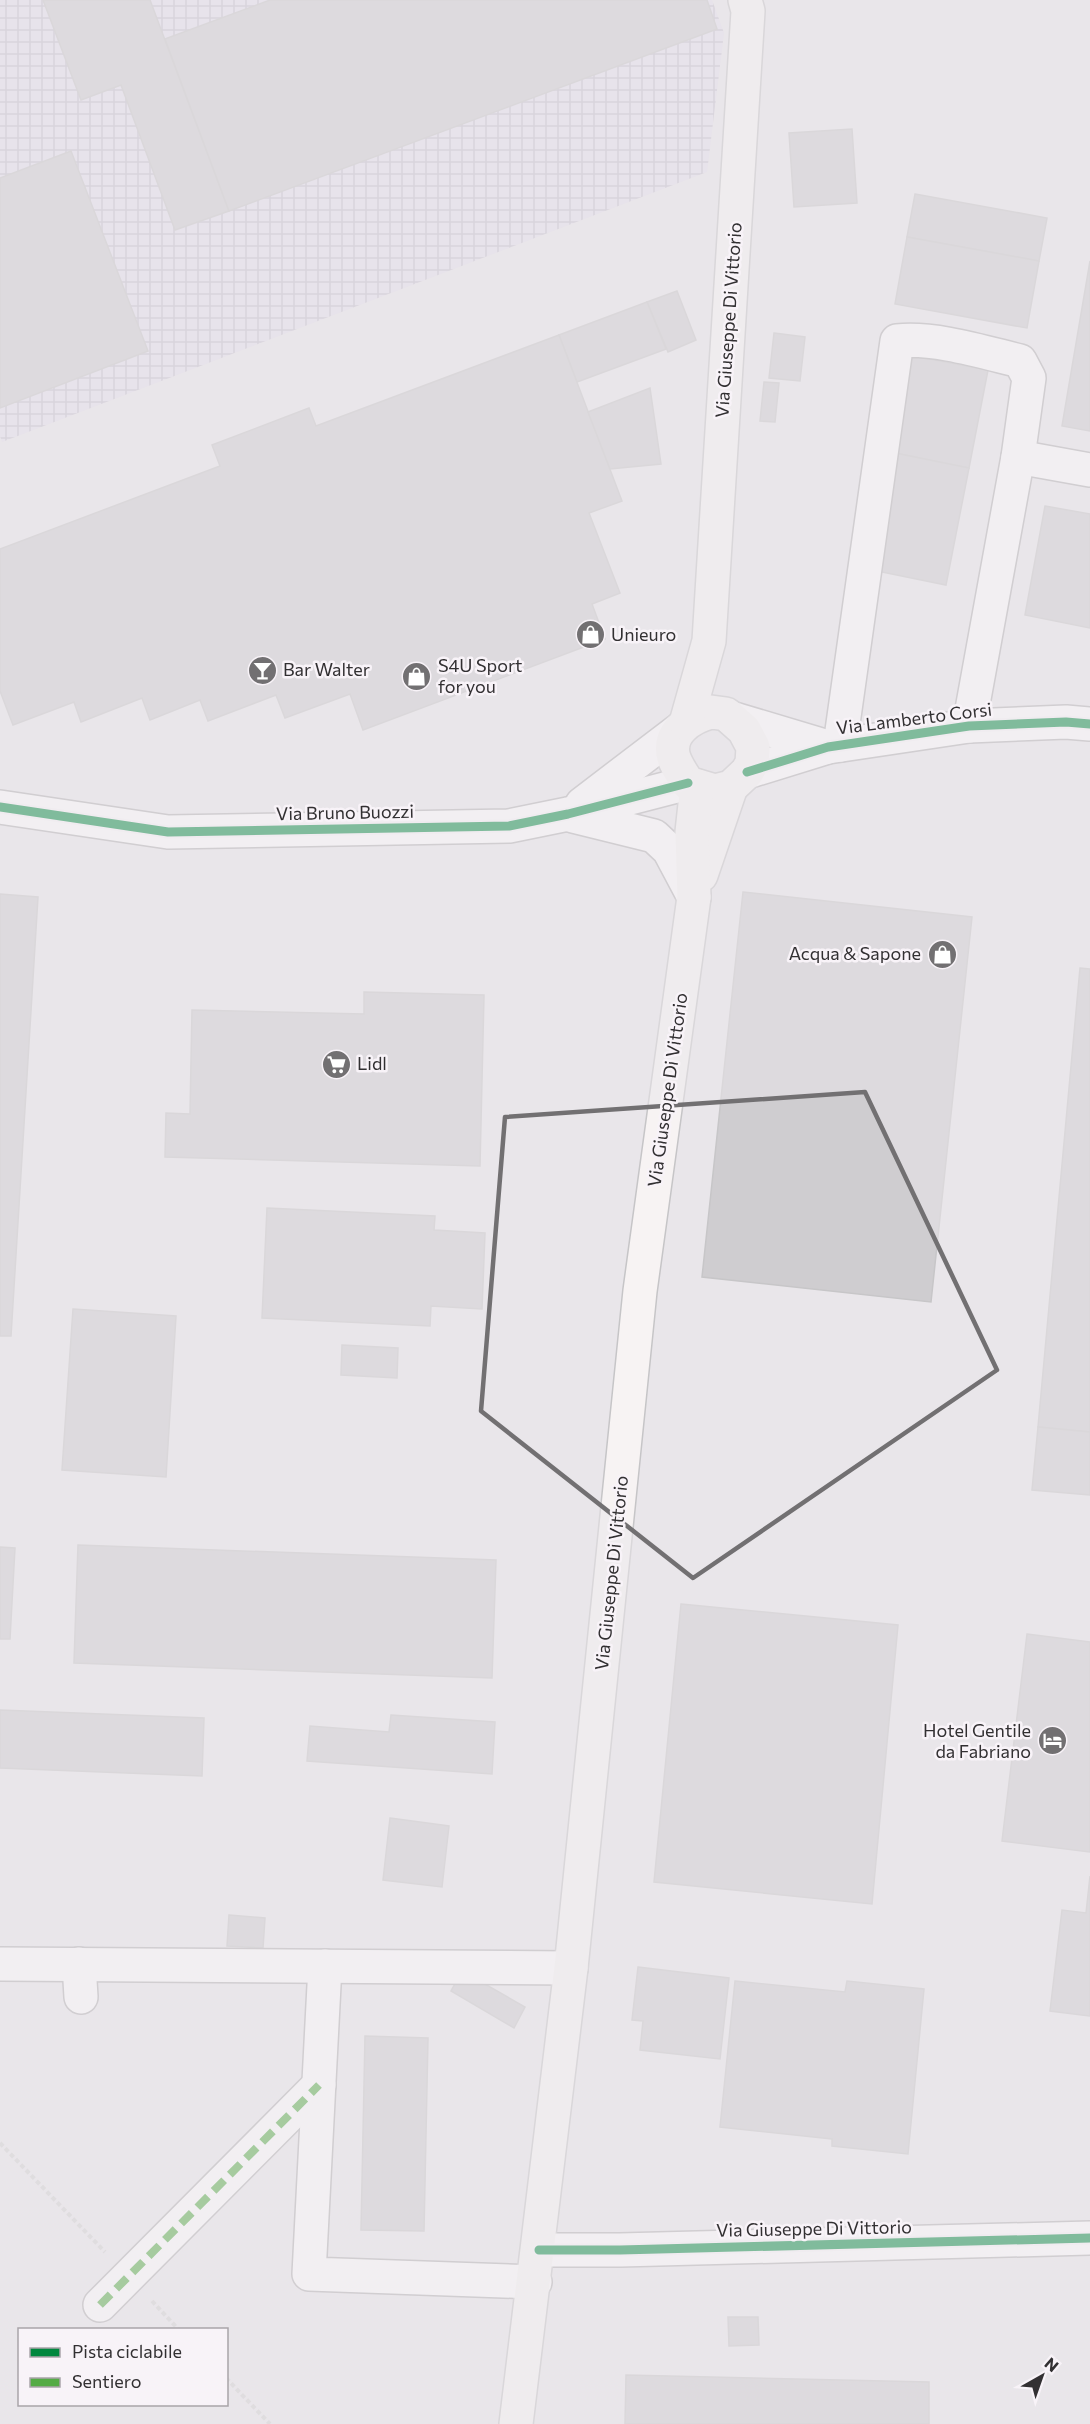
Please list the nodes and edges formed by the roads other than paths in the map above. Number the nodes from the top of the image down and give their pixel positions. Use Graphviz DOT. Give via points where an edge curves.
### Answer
graph roads {
  1 [pos="745,0"];
  2 [pos="1018,457"];
  3 [pos="1090,470"];
  4 [pos="709,641"];
  5 [pos="728,716"];
  6 [pos="1090,724"];
  7 [pos="682,726"];
  8 [pos="969,726"];
  9 [pos="834,746"];
  10 [pos="739,779"];
  11 [pos="692,785"];
  12 [pos="0,807"];
  13 [pos="568,814"];
  14 [pos="694,897"];
  15 [pos="0,1964"];
  16 [pos="79,1964"];
  17 [pos="325,1966"];
  18 [pos="571,1968"];
  19 [pos="81,1997"];
  20 [pos="318,2085"];
  21 [pos="1090,2238"];
  22 [pos="539,2250"];
  23 [pos="535,2282"];
  24 [pos="100,2305"];
  25 [pos="516,2424"];
  1 -- 4 [label="main road, Via Giuseppe Di Vittorio" via="748,11"];
  2 -- 3 [label="street"];
  2 -- 8 [label="street, Via Lamberto Corsi"];
  2 -- 9 [label="street, Via Lamberto Corsi" via="1029,378 1020,361 931,343 897,341"];
  4 -- 5 [label="main road, Via Giuseppe Di Vittorio"];
  4 -- 7 [label="main road, Via Giuseppe Di Vittorio"];
  5 -- 7 [label="main road" via="711,712"];
  5 -- 9 [label="street, Via Lamberto Corsi"];
  5 -- 10 [label="main road, Via Giuseppe Di Vittorio" via="744,730 753,747 752,763"];
  6 -- 8 [label="street, Via Lamberto Corsi"];
  7 -- 11 [label="main road, Via Giuseppe Di Vittorio" via="672,750"];
  7 -- 13 [label="street, Via Bruno Buozzi"];
  8 -- 9 [label="street, Via Lamberto Corsi"];
  9 -- 10 [label="street, Via Lamberto Corsi"];
  10 -- 11 [label="main road" via="715,791"];
  10 -- 14 [label="main road, Via Giuseppe Di Vittorio"];
  11 -- 13 [label="street, Via Bruno Buozzi"];
  11 -- 14 [label="main road, Via Giuseppe Di Vittorio"];
  12 -- 13 [label="street, Via Bruno Buozzi" via="168,832 509,826"];
  13 -- 14 [label="street, Via Bruno Buozzi" via="654,836 669,850"];
  14 -- 18 [label="main road, Via Giuseppe Di Vittorio" via="640,1291"];
  15 -- 16 [label="street"];
  16 -- 17 [label="street"];
  16 -- 19 [label="street"];
  17 -- 18 [label="street"];
  17 -- 20 [label="street"];
  18 -- 22 [label="main road, Via Giuseppe Di Vittorio"];
  20 -- 23 [label="street" via="309,2274"];
  20 -- 24 [label="street" via="234,2156"];
  21 -- 22 [label="street, Via Giuseppe Di Vittorio"];
  22 -- 23 [label="main road, Via Giuseppe Di Vittorio"];
  23 -- 25 [label="main road, Via Giuseppe Di Vittorio"];
}
